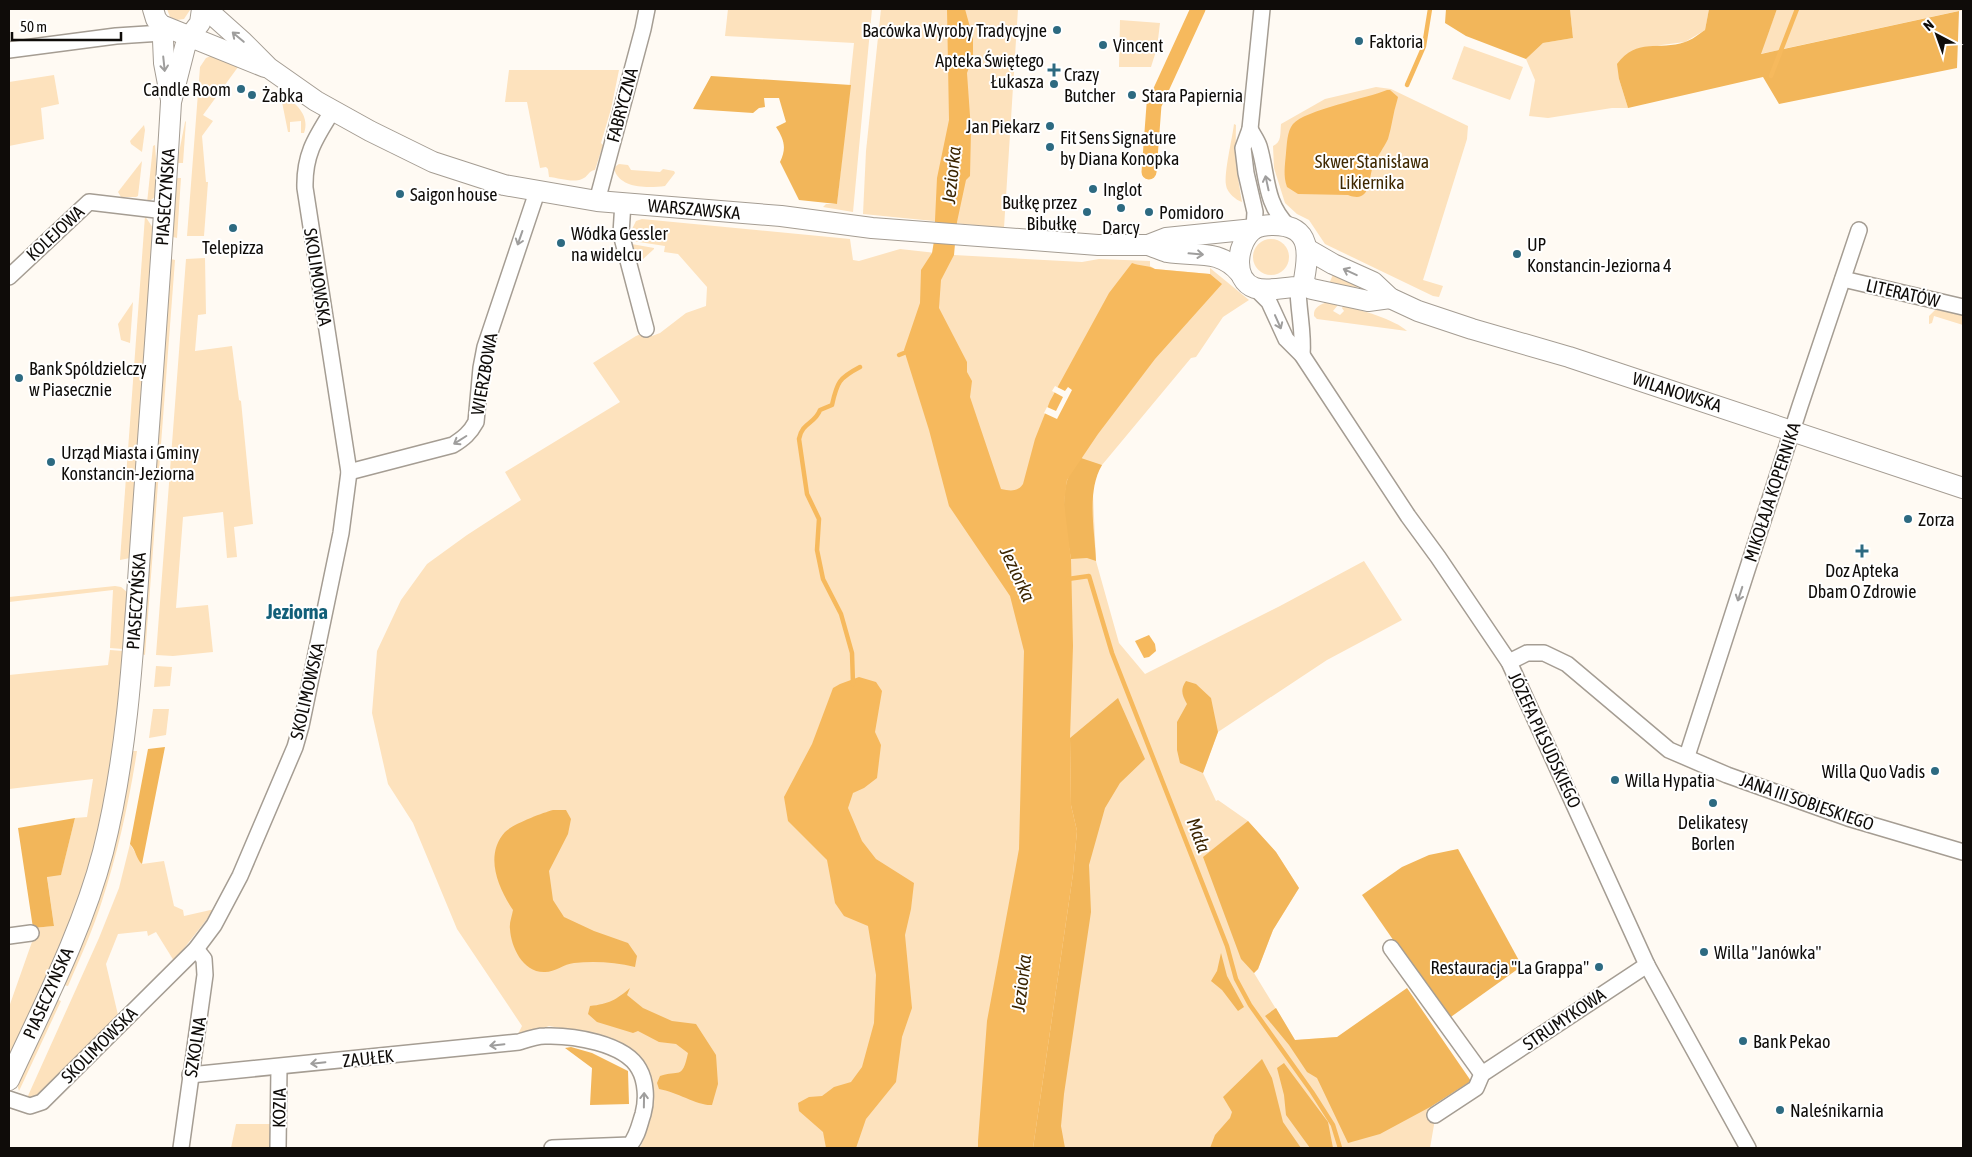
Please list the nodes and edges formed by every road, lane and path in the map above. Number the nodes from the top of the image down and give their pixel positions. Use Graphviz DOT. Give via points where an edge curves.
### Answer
graph roads {
  1 [pos="204,9"];
  2 [pos="647,9"];
  3 [pos="1262,9"];
  4 [pos="158,18"];
  5 [pos="190,36"];
  6 [pos="9,50"];
  7 [pos="269,68"];
  8 [pos="171,102"];
  9 [pos="333,110"];
  10 [pos="1250,129"];
  11 [pos="536,192"];
  12 [pos="597,201"];
  13 [pos="623,202"];
  14 [pos="165,211"];
  15 [pos="1288,226"];
  16 [pos="1246,230"];
  17 [pos="1859,230"];
  18 [pos="1148,245"];
  19 [pos="1307,249"];
  20 [pos="1240,273"];
  21 [pos="9,277"];
  22 [pos="1843,279"];
  23 [pos="1300,286"];
  24 [pos="1256,289"];
  25 [pos="1390,298"];
  26 [pos="1963,307"];
  27 [pos="646,329"];
  28 [pos="1302,355"];
  29 [pos="1792,431"];
  30 [pos="349,472"];
  31 [pos="1963,488"];
  32 [pos="1509,662"];
  33 [pos="1687,756"];
  34 [pos="1963,852"];
  35 [pos="31,933"];
  36 [pos="9,936"];
  37 [pos="196,948"];
  38 [pos="1391,948"];
  39 [pos="1647,965"];
  40 [pos="279,1068"];
  41 [pos="1482,1074"];
  42 [pos="190,1075"];
  43 [pos="9,1080"];
  44 [pos="9,1100"];
  45 [pos="1435,1115"];
  46 [pos="180,1148"];
  47 [pos="278,1148"];
  48 [pos="552,1148"];
  49 [pos="1748,1148"];
  1 -- 5 [label="main road, PIASECZYŃSKA"];
  7 -- 1 [label="main road, WARSZAWSKA, one-way"];
  2 -- 12 [label="street, FABRYCZNA"];
  3 -- 10 [label="street"];
  4 -- 5 [label="main road, WARSZAWSKA"];
  4 -- 6 [label="street" via="124,35"];
  4 -- 8 [label="main road, PIASECZYŃSKA, one-way"];
  5 -- 7 [label="main road, WARSZAWSKA"];
  5 -- 8 [label="main road, PIASECZYŃSKA"];
  7 -- 9 [label="main road, WARSZAWSKA"];
  8 -- 14 [label="main road, PIASECZYŃSKA"];
  9 -- 11 [label="main road, WARSZAWSKA" via="433,162 477,178"];
  9 -- 30 [label="street, SKOLIMOWSKA" via="311,146 305,188"];
  15 -- 10 [label="street, one-way" via="1271,202 1258,145"];
  10 -- 16 [label="street" via="1243,158 1255,212"];
  11 -- 12 [label="main road, WARSZAWSKA"];
  11 -- 30 [label="street, WIERZBOWA, one-way" via="485,347 476,422 468,436 453,445"];
  12 -- 13 [label="main road, WARSZAWSKA"];
  13 -- 18 [label="main road, WARSZAWSKA" via="1002,239 1098,246"];
  13 -- 27 [label="street" via="621,234"];
  14 -- 21 [label="street, KOLEJOWA" via="89,202"];
  14 -- 43 [label="main road, PIASECZYŃSKA" via="139,580 124,751 115,802 85,908"];
  15 -- 16 [label="main road" via="1266,225"];
  15 -- 19 [label="main road" via="1299,233"];
  16 -- 18 [label="main road, WARSZAWSKA" via="1166,238"];
  16 -- 20 [label="main road" via="1247,236 1240,249"];
  17 -- 22 [label="street, MIKOŁAJA KOPERNIKA"];
  18 -- 20 [label="main road, WARSZAWSKA, one-way" via="1166,252 1215,256 1229,261"];
  19 -- 23 [label="main road" via="1307,265"];
  25 -- 19 [label="main road, WILANOWSKA, one-way" via="1372,282"];
  20 -- 24 [label="main road"];
  22 -- 26 [label="street, LITERATÓW"];
  22 -- 29 [label="street, MIKOŁAJA KOPERNIKA"];
  23 -- 24 [label="main road"];
  23 -- 25 [label="main road" via="1368,301"];
  23 -- 28 [label="street" via="1298,309"];
  24 -- 28 [label="street, JÓZEFA PIŁSUDSKIEGO, one-way" via="1269,302 1286,339"];
  25 -- 29 [label="main road, WILANOWSKA" via="1472,329 1569,357"];
  28 -- 32 [label="street, JÓZEFA PIŁSUDSKIEGO"];
  29 -- 31 [label="main road, WILANOWSKA"];
  29 -- 33 [label="street, MIKOŁAJA KOPERNIKA, one-way"];
  30 -- 37 [label="street, SKOLIMOWSKA" via="341,533 295,747 240,876 218,918"];
  32 -- 33 [label="street, JANA III SOBIESKIEGO" via="1527,652 1544,652 1567,664 1670,750"];
  32 -- 39 [label="street, JÓZEFA PIŁSUDSKIEGO"];
  33 -- 34 [label="street, JANA III SOBIESKIEGO" via="1728,775 1848,818"];
  35 -- 36 [label="street"];
  37 -- 42 [label="street, SZKOLNA" via="206,967"];
  37 -- 44 [label="street, SKOLIMOWSKA" via="42,1102 30,1106"];
  38 -- 41 [label="street"];
  39 -- 41 [label="street, STRUMYKOWA"];
  39 -- 49 [label="street, JÓZEFA PIŁSUDSKIEGO"];
  40 -- 42 [label="street, ZAUŁEK"];
  40 -- 47 [label="street, KOZIA"];
  48 -- 40 [label="street, ZAUŁEK, one-way" via="630,1145 637,1137 644,1108 644,1082 639,1069 622,1052 570,1037 544,1036 519,1042"];
  41 -- 45 [label="street, STRUMYKOWA" via="1476,1088"];
  42 -- 46 [label="street, SZKOLNA"];
}
